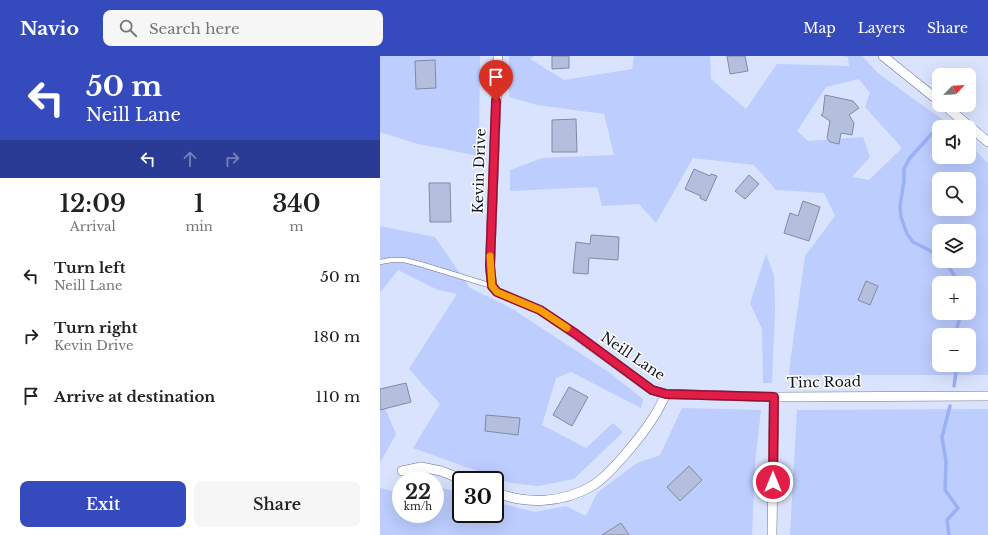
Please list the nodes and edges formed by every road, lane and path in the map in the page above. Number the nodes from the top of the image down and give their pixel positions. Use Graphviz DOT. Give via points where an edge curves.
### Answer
graph roads {
  1 [pos="498,56"];
  2 [pos="883,56"];
  3 [pos="932,95"];
  4 [pos="952,112"];
  5 [pos="988,142"];
  6 [pos="380,262"];
  7 [pos="492,286"];
  8 [pos="666,394"];
  9 [pos="988,396"];
  10 [pos="774,397"];
  11 [pos="402,471"];
  12 [pos="441,471"];
  13 [pos="504,495"];
  14 [pos="772,535"];
  1 -- 7 [label="street, Kevin Drive" via="490,266"];
  2 -- 3 [label="street"];
  4 -- 5 [label="street"];
  6 -- 7 [label="lane" via="404,260"];
  7 -- 8 [label="street, Neill Lane" via="497,292 540,310 652,390"];
  8 -- 10 [label="street, Neill Lane"];
  8 -- 13 [label="street" via="653,419 633,444 614,467 593,485 577,493 552,500 519,499"];
  9 -- 10 [label="street, Tinc Road"];
  10 -- 14 [label="street, Tinc Road"];
  11 -- 12 [label="street" via="421,468"];
}
